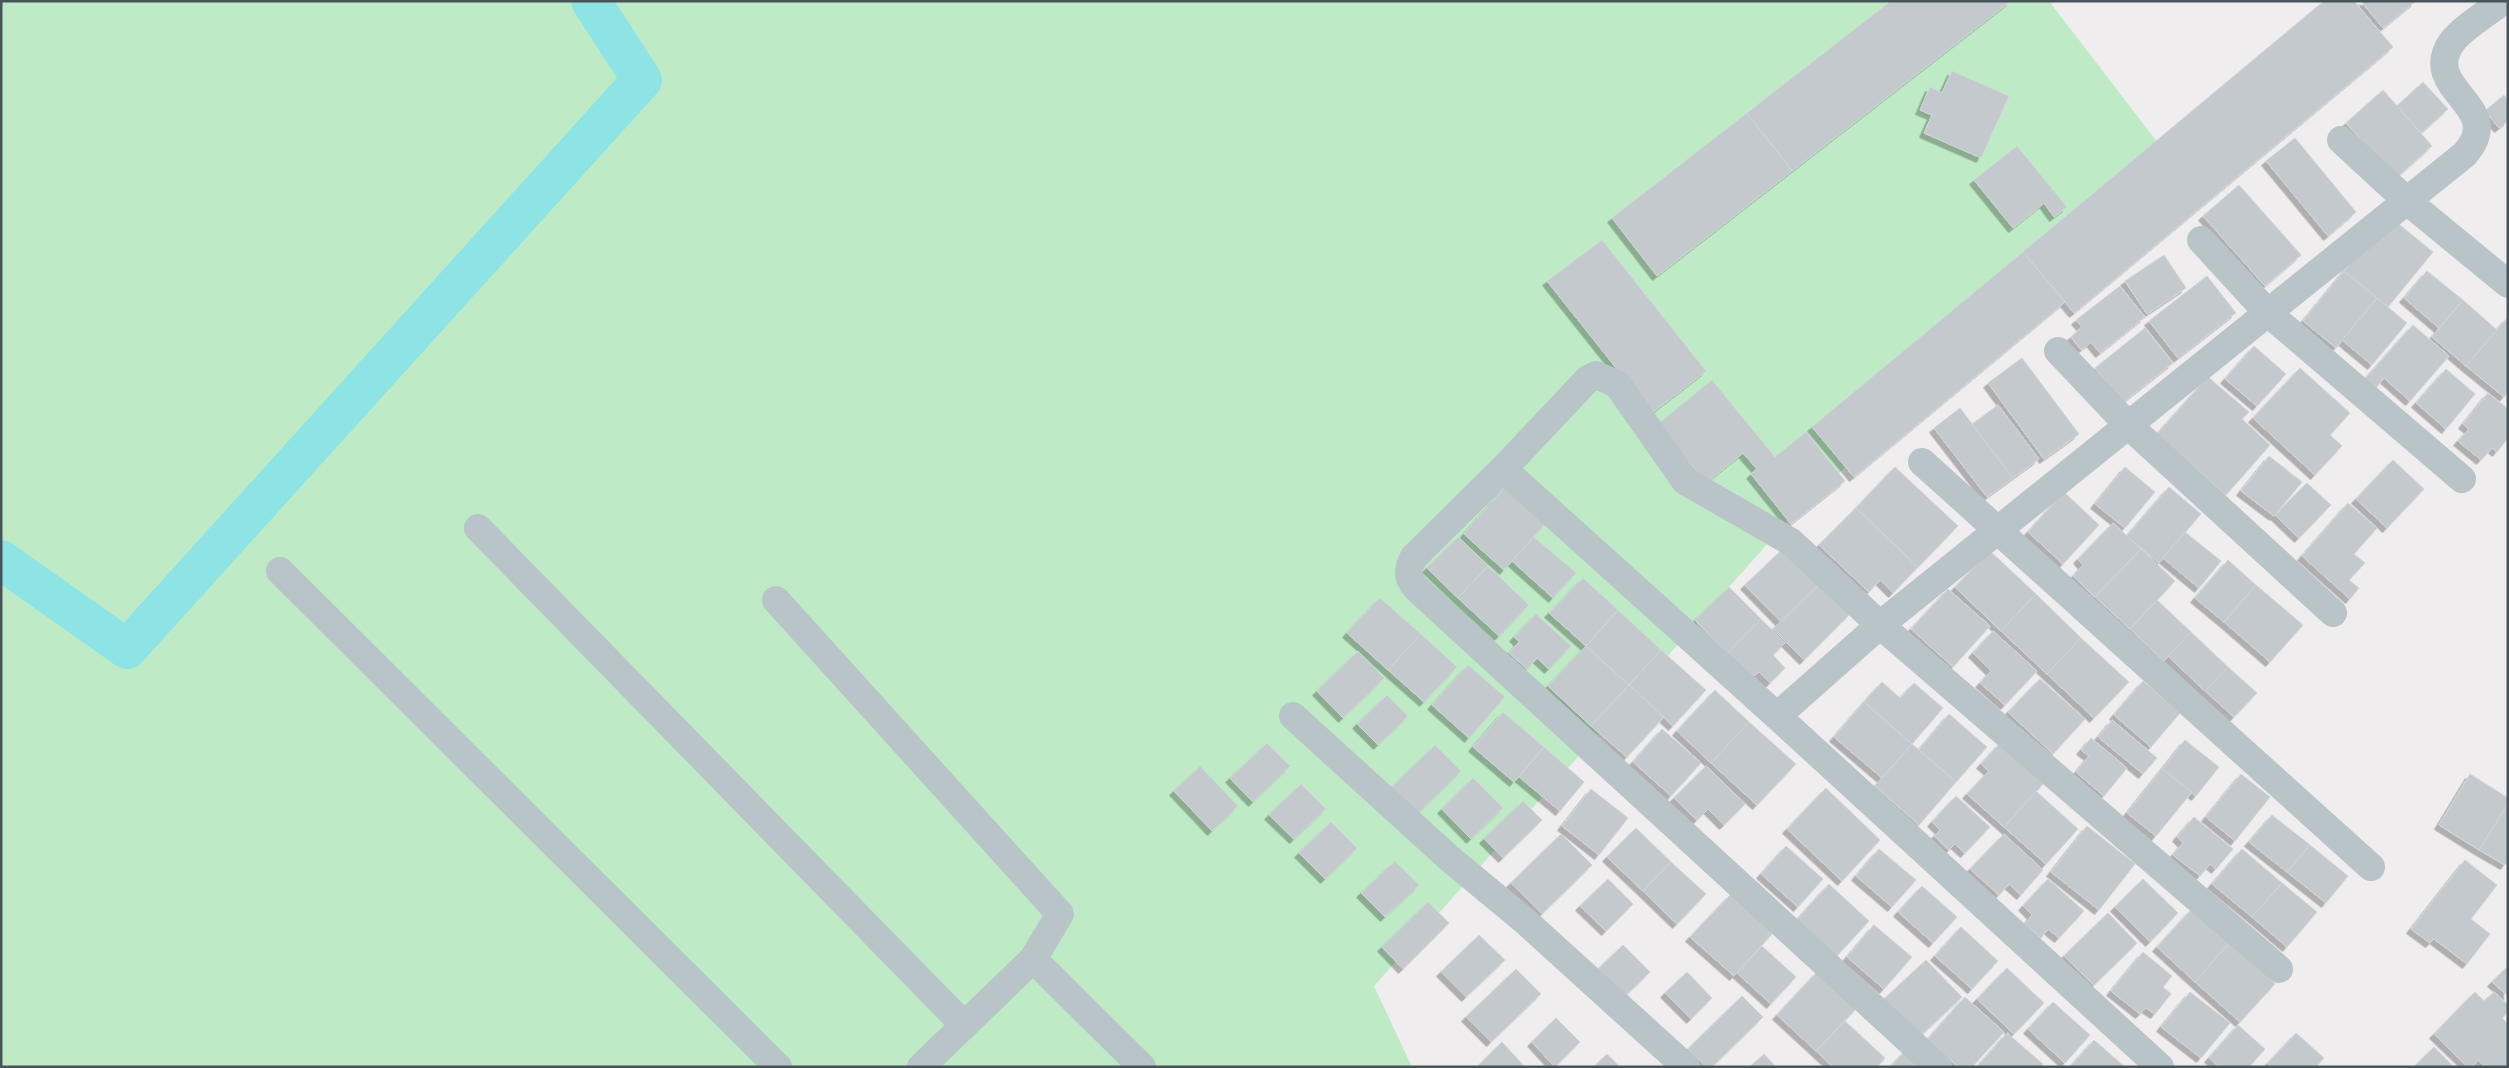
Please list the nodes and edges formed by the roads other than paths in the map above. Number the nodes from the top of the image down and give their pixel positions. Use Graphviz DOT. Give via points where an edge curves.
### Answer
graph roads {
  1 [pos="2504,1"];
  2 [pos="2341,140"];
  3 [pos="2407,201"];
  4 [pos="2201,240"];
  5 [pos="2508,284"];
  6 [pos="2268,313"];
  7 [pos="2058,351"];
  8 [pos="2128,426"];
  9 [pos="1922,462"];
  10 [pos="1504,469"];
  11 [pos="2462,480"];
  12 [pos="478,528"];
  13 [pos="1998,530"];
  14 [pos="280,571"];
  15 [pos="776,600"];
  16 [pos="2333,613"];
  17 [pos="1880,625"];
  18 [pos="1293,716"];
  19 [pos="1777,716"];
  20 [pos="2371,867"];
  21 [pos="1033,959"];
  22 [pos="2278,969"];
  23 [pos="964,1025"];
  24 [pos="778,1067"];
  25 [pos="921,1067"];
  26 [pos="1142,1067"];
  27 [pos="1686,1067"];
  28 [pos="1938,1067"];
  29 [pos="2160,1067"];
  1 -- 3 [label="street" via="2452,42 2443,64 2446,77 2474,114 2476,138 2465,154"];
  2 -- 3 [label="street"];
  3 -- 5 [label="street"];
  3 -- 6 [label="street"];
  4 -- 6 [label="street"];
  6 -- 8 [label="street"];
  6 -- 11 [label="street"];
  7 -- 8 [label="street"];
  8 -- 13 [label="street"];
  8 -- 16 [label="street"];
  9 -- 13 [label="street"];
  10 -- 17 [label="street" via="1588,379 1596,375 1608,379 1617,384 1685,481 1790,542"];
  10 -- 19 [label="street"];
  10 -- 28 [label="street" via="1414,557 1408,568 1408,578"];
  12 -- 23 [label="street"];
  13 -- 17 [label="street"];
  13 -- 20 [label="street"];
  14 -- 24 [label="street"];
  15 -- 21 [label="street" via="1060,914"];
  17 -- 19 [label="street"];
  17 -- 22 [label="street"];
  18 -- 27 [label="street"];
  19 -- 29 [label="street"];
  21 -- 23 [label="street"];
  21 -- 26 [label="street"];
  23 -- 25 [label="street"];
}
